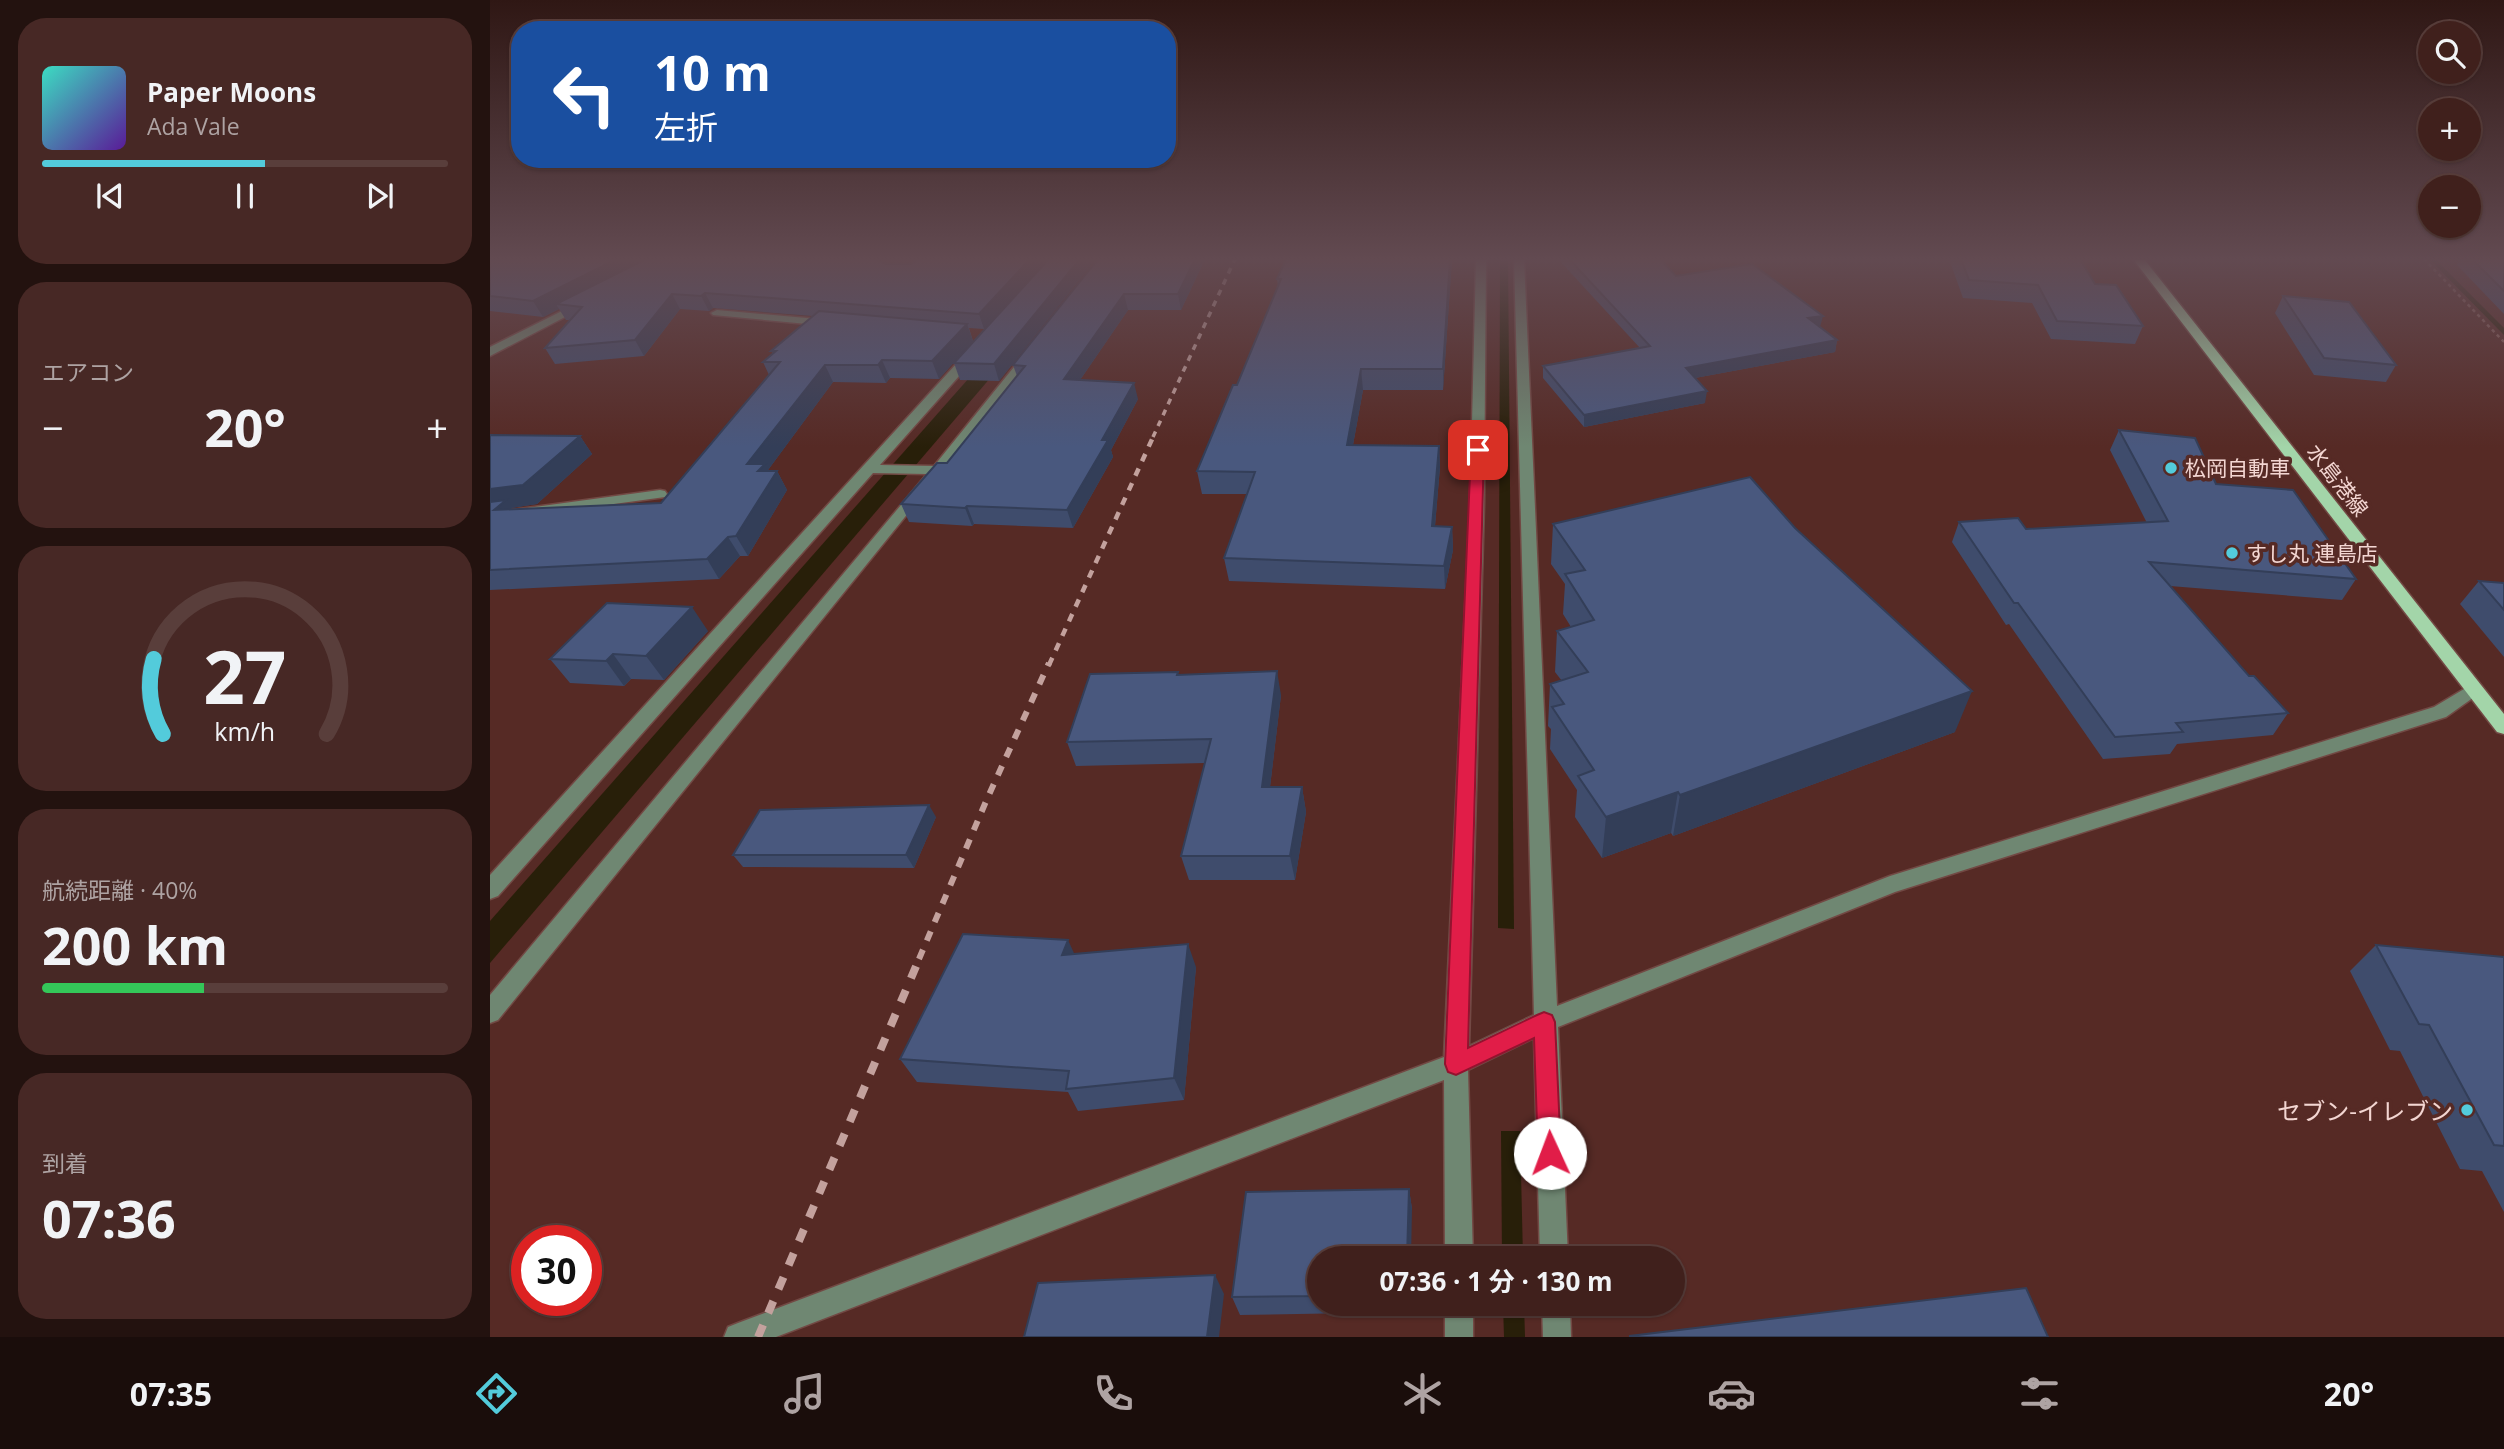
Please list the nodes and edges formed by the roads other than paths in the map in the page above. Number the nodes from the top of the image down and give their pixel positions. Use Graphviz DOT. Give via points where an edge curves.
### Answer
graph roads {
  1 [pos="549,321"];
  2 [pos="812,321"];
  3 [pos="1480,321"];
  4 [pos="1521,321"];
  5 [pos="2187,321"];
  6 [pos="842,324"];
  7 [pos="1042,339"];
  8 [pos="979,346"];
  9 [pos="490,352"];
  10 [pos="875,469"];
  11 [pos="930,470"];
  12 [pos="660,494"];
  13 [pos="490,516"];
  14 [pos="2475,690"];
  15 [pos="2504,727"];
  16 [pos="490,890"];
  17 [pos="490,1012"];
  18 [pos="1544,1022"];
  19 [pos="1456,1064"];
  20 [pos="1459,1246"];
  21 [pos="1553,1246"];
  22 [pos="1459,1316"];
  23 [pos="1556,1316"];
  24 [pos="738,1337"];
  25 [pos="1459,1337"];
  26 [pos="1557,1337"];
  1 -- 9 [label="street"];
  2 -- 6 [label="street"];
  3 -- 19 [label="street"];
  4 -- 18 [label="street"];
  5 -- 14 [label="main road, 水島港線"];
  7 -- 11 [label="street"];
  8 -- 10 [label="street"];
  10 -- 11 [label="street"];
  10 -- 16 [label="street"];
  11 -- 17 [label="street"];
  12 -- 13 [label="street"];
  14 -- 15 [label="main road, 水島港線"];
  14 -- 18 [label="street" via="2440,712 1890,885"];
  18 -- 19 [label="street"];
  18 -- 21 [label="street"];
  19 -- 20 [label="street"];
  19 -- 24 [label="street"];
  22 -- 25 [label="street"];
  23 -- 26 [label="street"];
}
